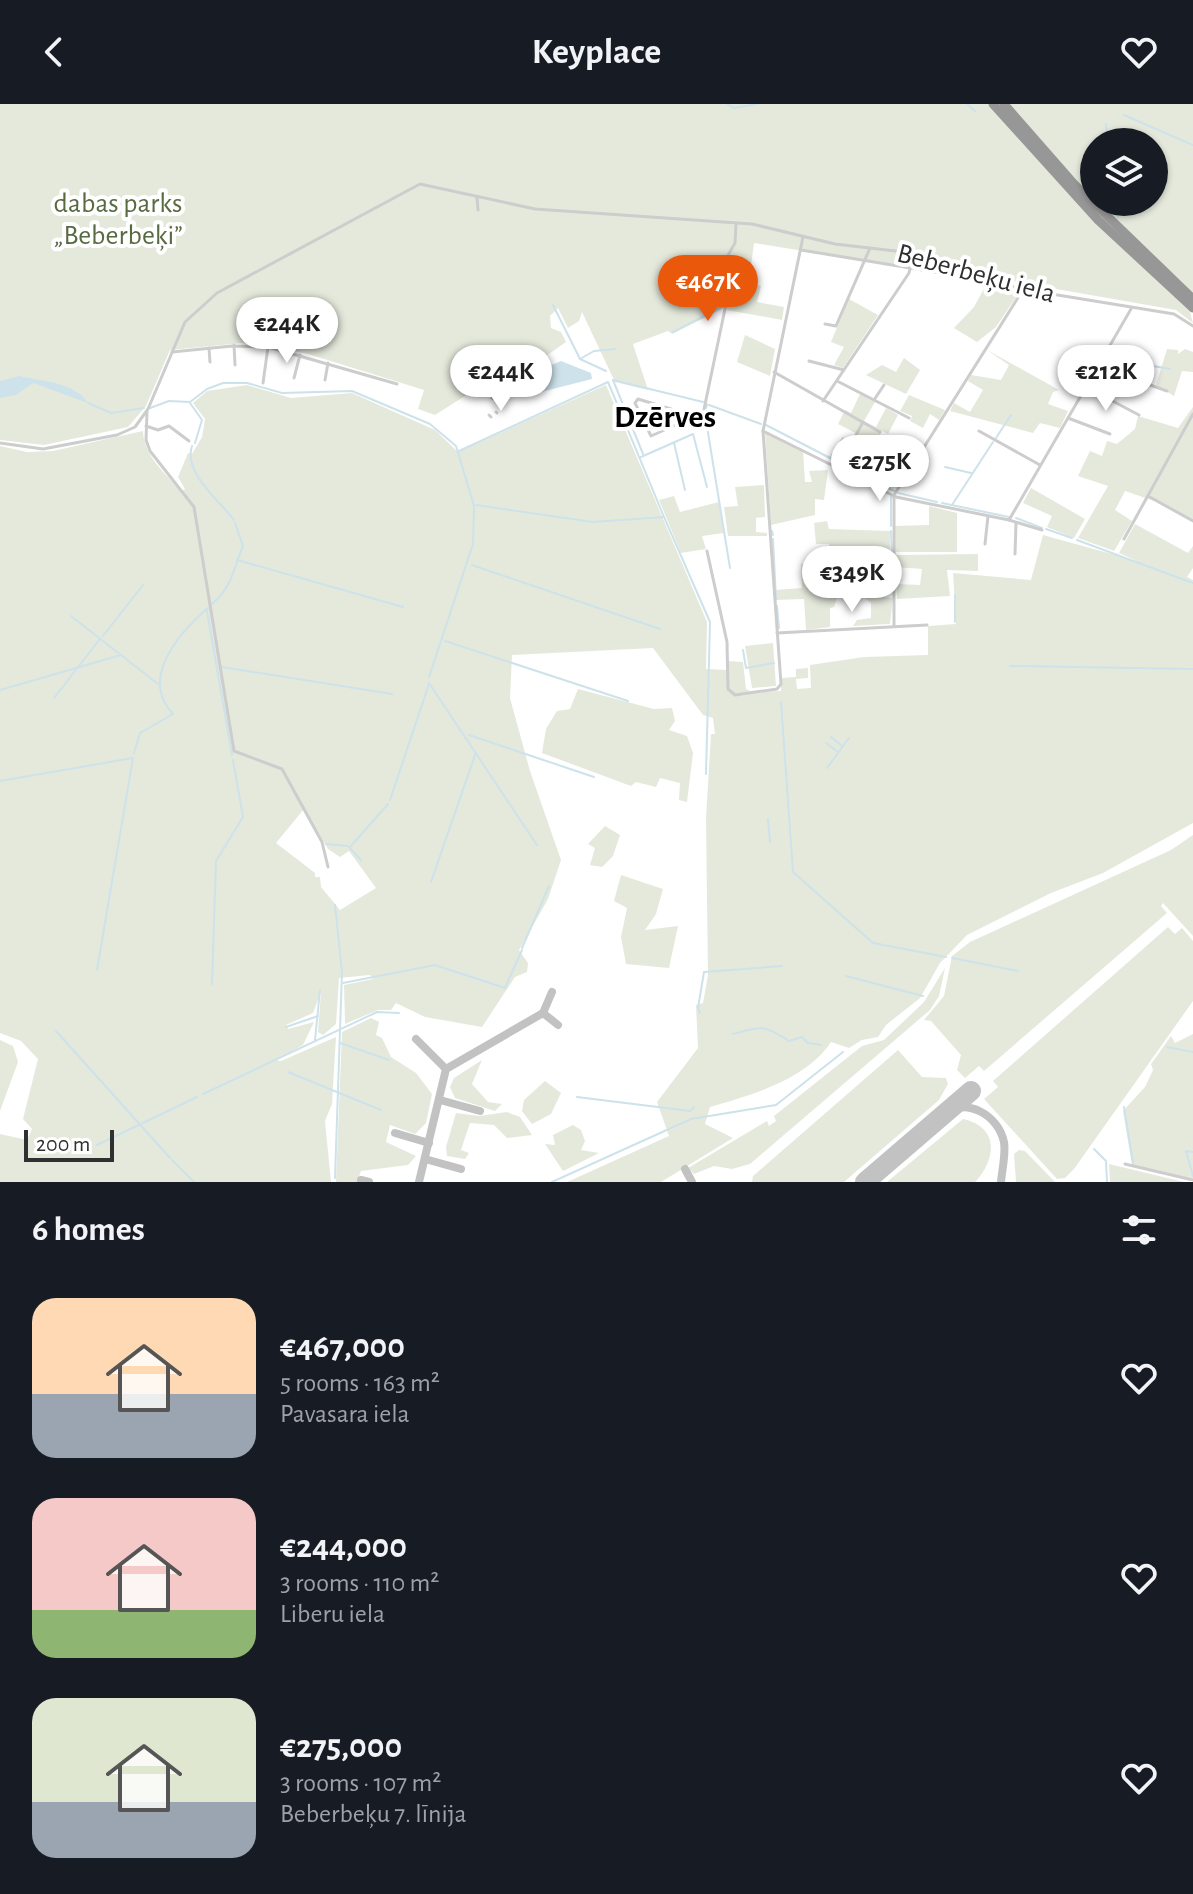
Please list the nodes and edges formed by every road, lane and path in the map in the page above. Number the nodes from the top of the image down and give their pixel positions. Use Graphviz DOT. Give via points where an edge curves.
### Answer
graph roads {
  1 [pos="993,104"];
  2 [pos="1004,104"];
  3 [pos="477,198"];
  4 [pos="478,210"];
  5 [pos="736,224"];
  6 [pos="803,237"];
  7 [pos="834,244"];
  8 [pos="870,248"];
  9 [pos="799,250"];
  10 [pos="832,255"];
  11 [pos="913,255"];
  12 [pos="865,261"];
  13 [pos="910,268"];
  14 [pos="967,277"];
  15 [pos="1016,287"];
  16 [pos="1027,290"];
  17 [pos="1019,296"];
  18 [pos="1193,299"];
  19 [pos="1193,308"];
  20 [pos="1131,309"];
  21 [pos="825,324"];
  22 [pos="1193,326"];
  23 [pos="234,345"];
  24 [pos="268,347"];
  25 [pos="209,348"];
  26 [pos="172,352"];
  27 [pos="300,355"];
  28 [pos="809,361"];
  29 [pos="210,362"];
  30 [pos="328,363"];
  31 [pos="235,365"];
  32 [pos="1097,366"];
  33 [pos="844,370"];
  34 [pos="774,372"];
  35 [pos="294,378"];
  36 [pos="325,380"];
  37 [pos="837,381"];
  38 [pos="263,383"];
  39 [pos="397,384"];
  40 [pos="884,385"];
  41 [pos="1086,387"];
  42 [pos="1167,391"];
  43 [pos="874,400"];
  44 [pos="823,401"];
  45 [pos="148,409"];
  46 [pos="699,414"];
  47 [pos="1193,414"];
  48 [pos="1139,415"];
  49 [pos="909,418"];
  50 [pos="1068,418"];
  51 [pos="863,422"];
  52 [pos="146,426"];
  53 [pos="763,431"];
  54 [pos="979,431"];
  55 [pos="880,432"];
  56 [pos="1110,434"];
  57 [pos="856,435"];
  58 [pos="189,441"];
  59 [pos="0,443"];
  60 [pos="1040,465"];
  61 [pos="894,495"];
  62 [pos="1148,496"];
  63 [pos="988,516"];
  64 [pos="1009,520"];
  65 [pos="1193,521"];
  66 [pos="1016,523"];
  67 [pos="1042,530"];
  68 [pos="1124,539"];
  69 [pos="985,544"];
  70 [pos="707,551"];
  71 [pos="1015,554"];
  72 [pos="894,625"];
  73 [pos="927,625"];
  74 [pos="777,633"];
  75 [pos="328,867"];
  76 [pos="1125,1164"];
  77 [pos="1193,1180"];
  1 -- 19 [label="highway" via="1098,220"];
  2 -- 18 [label="highway" via="1074,184"];
  3 -- 4 [label="street"];
  3 -- 5 [label="street, Beberbeķu iela" via="535,209"];
  3 -- 26 [label="street, Beberbeķu iela" via="420,184 217,293 185,322"];
  5 -- 6 [label="street, Beberbeķu iela"];
  5 -- 46 [label="street" via="735,243 727,257 725,309"];
  6 -- 7 [label="street, Beberbeķu iela"];
  6 -- 9 [label="street"];
  7 -- 8 [label="street, Beberbeķu iela"];
  7 -- 10 [label="street"];
  8 -- 11 [label="street, Beberbeķu iela"];
  8 -- 12 [label="street"];
  9 -- 10 [label="street"];
  9 -- 34 [label="street"];
  10 -- 12 [label="street"];
  11 -- 13 [label="street"];
  11 -- 14 [label="street, Beberbeķu iela"];
  12 -- 13 [label="street"];
  12 -- 21 [label="street" via="836,326"];
  13 -- 14 [label="street"];
  13 -- 33 [label="street"];
  14 -- 15 [label="street, Beberbeķu iela"];
  15 -- 16 [label="street, Beberbeķu iela"];
  15 -- 17 [label="street"];
  16 -- 17 [label="street"];
  16 -- 20 [label="street, Beberbeķu iela"];
  17 -- 61 [label="street"];
  20 -- 22 [label="street, Beberbeķu iela" via="1174,314"];
  20 -- 32 [label="street"];
  23 -- 24 [label="street"];
  23 -- 25 [label="street"];
  23 -- 31 [label="street"];
  24 -- 27 [label="street"];
  24 -- 38 [label="street"];
  25 -- 26 [label="street"];
  25 -- 29 [label="street"];
  26 -- 45 [label="street, Beberbeķu iela"];
  27 -- 30 [label="street"];
  27 -- 35 [label="street"];
  28 -- 33 [label="street"];
  30 -- 36 [label="street"];
  30 -- 39 [label="street"];
  32 -- 41 [label="street"];
  32 -- 42 [label="street"];
  33 -- 37 [label="street"];
  34 -- 44 [label="street"];
  34 -- 53 [label="street"];
  37 -- 43 [label="street"];
  37 -- 44 [label="street"];
  40 -- 43 [label="street"];
  41 -- 48 [label="street"];
  41 -- 50 [label="street"];
  43 -- 49 [label="street"];
  44 -- 51 [label="street"];
  45 -- 52 [label="street"];
  45 -- 59 [label="street" via="135,427 117,435 43,449"];
  46 -- 46 [label="street" via="651,436 635,403 638,399"];
  47 -- 62 [label="street"];
  50 -- 56 [label="street"];
  50 -- 60 [label="street"];
  51 -- 55 [label="street"];
  51 -- 57 [label="street"];
  52 -- 58 [label="street" via="169,426"];
  52 -- 75 [label="street" via="150,451 194,507 234,751 282,769 322,842"];
  53 -- 61 [label="street"];
  53 -- 74 [label="street"];
  54 -- 60 [label="street"];
  60 -- 64 [label="street"];
  61 -- 63 [label="street"];
  61 -- 72 [label="street"];
  62 -- 65 [label="street"];
  62 -- 68 [label="street"];
  63 -- 64 [label="street"];
  63 -- 69 [label="street"];
  64 -- 66 [label="street"];
  66 -- 67 [label="street"];
  66 -- 71 [label="street"];
  70 -- 74 [label="street" via="727,642 728,689 739,695 780,687"];
  72 -- 73 [label="street"];
  72 -- 74 [label="street"];
  76 -- 77 [label="street"];
}
